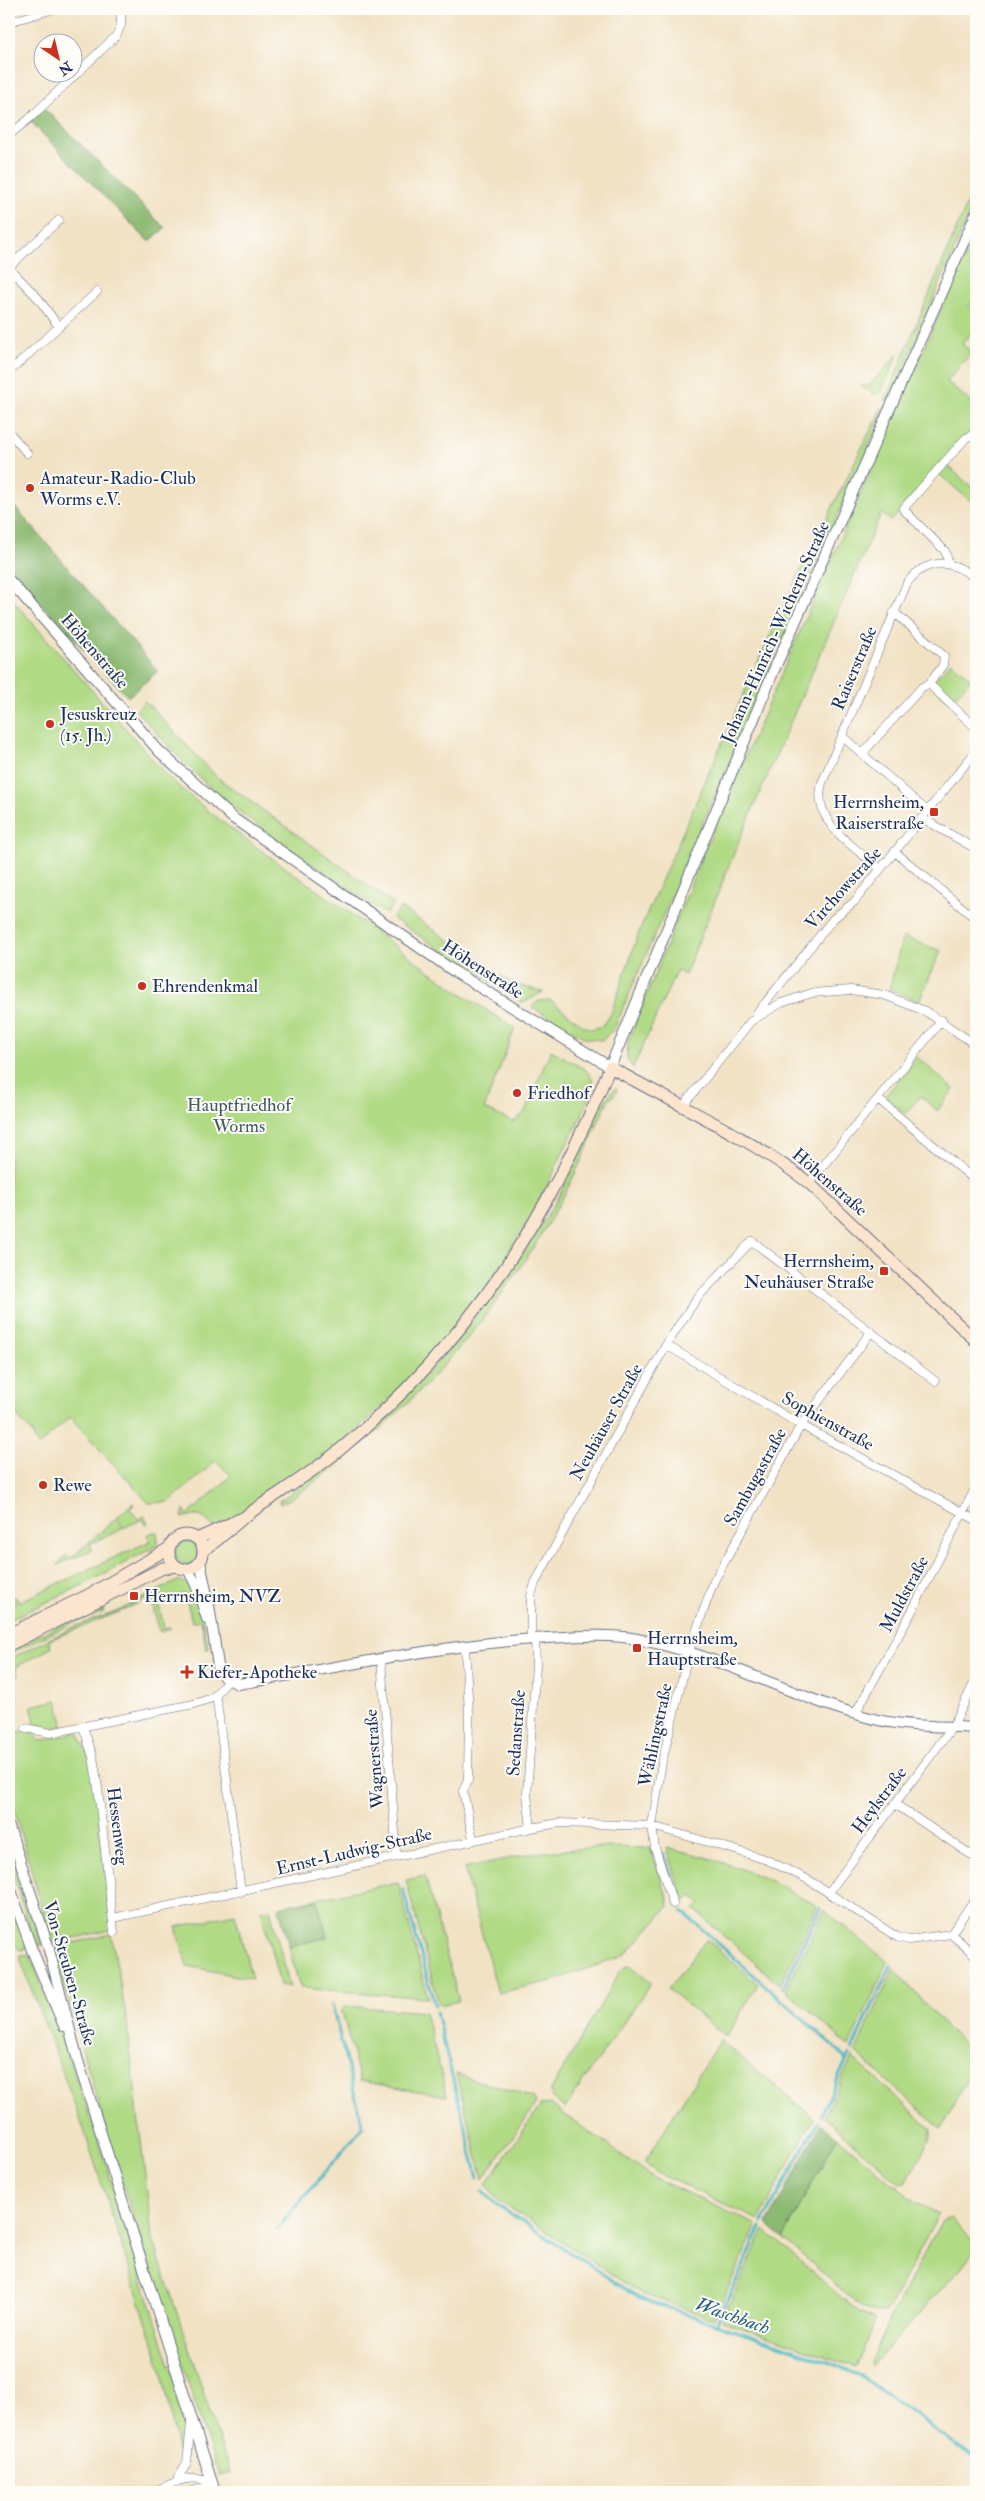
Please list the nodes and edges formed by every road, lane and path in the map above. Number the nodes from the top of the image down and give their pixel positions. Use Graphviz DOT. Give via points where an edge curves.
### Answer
graph roads {
  1 [pos="54,9"];
  2 [pos="121,9"];
  3 [pos="9,22"];
  4 [pos="9,135"];
  5 [pos="976,214"];
  6 [pos="59,220"];
  7 [pos="9,267"];
  8 [pos="97,292"];
  9 [pos="59,326"];
  10 [pos="9,372"];
  11 [pos="9,432"];
  12 [pos="976,433"];
  13 [pos="27,453"];
  14 [pos="949,564"];
  15 [pos="976,579"];
  16 [pos="9,580"];
  17 [pos="894,612"];
  18 [pos="929,684"];
  19 [pos="976,728"];
  20 [pos="842,736"];
  21 [pos="976,751"];
  22 [pos="862,754"];
  23 [pos="924,815"];
  24 [pos="976,849"];
  25 [pos="894,852"];
  26 [pos="880,869"];
  27 [pos="976,919"];
  28 [pos="942,1020"];
  29 [pos="751,1021"];
  30 [pos="976,1045"];
  31 [pos="610,1067"];
  32 [pos="878,1099"];
  33 [pos="683,1106"];
  34 [pos="976,1180"];
  35 [pos="809,1184"];
  36 [pos="871,1332"];
  37 [pos="976,1341"];
  38 [pos="666,1345"];
  39 [pos="935,1380"];
  40 [pos="801,1425"];
  41 [pos="976,1488"];
  42 [pos="962,1513"];
  43 [pos="246,1516"];
  44 [pos="976,1520"];
  45 [pos="197,1539"];
  46 [pos="169,1548"];
  47 [pos="201,1556"];
  48 [pos="176,1566"];
  49 [pos="188,1569"];
  50 [pos="211,1627"];
  51 [pos="9,1634"];
  52 [pos="533,1639"];
  53 [pos="9,1645"];
  54 [pos="465,1647"];
  55 [pos="689,1651"];
  56 [pos="382,1660"];
  57 [pos="976,1679"];
  58 [pos="228,1681"];
  59 [pos="216,1694"];
  60 [pos="855,1714"];
  61 [pos="83,1726"];
  62 [pos="953,1726"];
  63 [pos="26,1728"];
  64 [pos="976,1728"];
  65 [pos="895,1804"];
  66 [pos="652,1826"];
  67 [pos="9,1827"];
  68 [pos="531,1828"];
  69 [pos="473,1839"];
  70 [pos="397,1856"];
  71 [pos="976,1858"];
  72 [pos="9,1885"];
  73 [pos="241,1892"];
  74 [pos="828,1892"];
  75 [pos="976,1897"];
  76 [pos="674,1904"];
  77 [pos="113,1918"];
  78 [pos="114,1932"];
  79 [pos="950,1934"];
  80 [pos="976,1956"];
  81 [pos="78,2061"];
  82 [pos="191,2415"];
  83 [pos="176,2482"];
  84 [pos="214,2489"];
  85 [pos="154,2492"];
  86 [pos="189,2492"];
  1 -- 3 [label="street"];
  2 -- 4 [label="street" via="121,25 116,36"];
  5 -- 31 [label="street, Johann-Hinrich-Wichern-Straße" via="774,670"];
  6 -- 7 [label="street"];
  7 -- 9 [label="street"];
  8 -- 9 [label="street"];
  9 -- 10 [label="street"];
  11 -- 13 [label="street"];
  12 -- 14 [label="street" via="966,438 903,509 945,551"];
  14 -- 15 [label="street" via="964,569"];
  14 -- 17 [label="street, Raiserstraße" via="930,565 913,576"];
  16 -- 31 [label="street, Höhenstraße" via="159,751 233,818 455,972"];
  17 -- 18 [label="street, Raiserstraße" via="944,656 943,664"];
  17 -- 20 [label="street, Raiserstraße"];
  18 -- 19 [label="street"];
  18 -- 22 [label="street, Raiserstraße" via="922,687"];
  20 -- 22 [label="street, Raiserstraße"];
  20 -- 26 [label="street, Raiserstraße" via="820,790 821,811 831,826"];
  21 -- 23 [label="street, Virchowstraße"];
  22 -- 23 [label="street, Raiserstraße"];
  23 -- 24 [label="street, Raiserstraße"];
  23 -- 25 [label="street, Virchowstraße"];
  25 -- 26 [label="street, Virchowstraße"];
  25 -- 27 [label="street"];
  26 -- 29 [label="street, Virchowstraße" via="854,902 834,918"];
  28 -- 29 [label="street" via="898,999 851,990 798,997 772,1007"];
  28 -- 30 [label="street"];
  28 -- 32 [label="street"];
  29 -- 33 [label="street, Virchowstraße"];
  31 -- 33 [label="main road, Höhenstraße"];
  31 -- 43 [label="main road" via="577,1143 544,1206 510,1263 460,1331 407,1389 344,1447"];
  32 -- 34 [label="street"];
  32 -- 35 [label="street"];
  33 -- 35 [label="main road, Höhenstraße" via="755,1146"];
  35 -- 37 [label="main road, Höhenstraße"];
  36 -- 38 [label="street, Neuhäuser Straße" via="752,1241 698,1298"];
  36 -- 39 [label="street"];
  36 -- 40 [label="street, Sambugastraße"];
  38 -- 40 [label="street, Sophienstraße"];
  38 -- 52 [label="street, Neuhäuser Straße" via="535,1582 531,1596"];
  40 -- 42 [label="street, Sophienstraße"];
  40 -- 55 [label="street, Sambugastraße" via="714,1581"];
  41 -- 42 [label="street, Muldstraße"];
  42 -- 44 [label="street, Sophienstraße"];
  42 -- 60 [label="street, Muldstraße"];
  43 -- 45 [label="main road"];
  43 -- 47 [label="main road"];
  45 -- 46 [label="main road" via="184,1535 177,1537"];
  45 -- 47 [label="main road"];
  46 -- 48 [label="main road" via="169,1556"];
  46 -- 51 [label="main road" via="90,1594"];
  47 -- 49 [label="main road"];
  47 -- 50 [label="street"];
  48 -- 49 [label="main road"];
  48 -- 53 [label="main road" via="163,1568"];
  49 -- 50 [label="street"];
  50 -- 58 [label="street" via="220,1673"];
  52 -- 54 [label="street"];
  52 -- 55 [label="street" via="605,1636"];
  52 -- 68 [label="street, Sedanstraße" via="536,1665 527,1794"];
  54 -- 56 [label="street"];
  54 -- 69 [label="street" via="469,1703 468,1780 463,1791"];
  55 -- 60 [label="street"];
  55 -- 66 [label="street, Wählingstraße" via="662,1762"];
  56 -- 58 [label="street" via="238,1684"];
  56 -- 70 [label="street, Wagnerstraße"];
  57 -- 62 [label="street, Heylstraße"];
  58 -- 59 [label="street"];
  59 -- 61 [label="street" via="194,1704"];
  59 -- 73 [label="street"];
  60 -- 62 [label="street" via="894,1723"];
  61 -- 63 [label="street" via="50,1733"];
  61 -- 77 [label="street, Hessenweg" via="98,1788"];
  62 -- 64 [label="street"];
  62 -- 65 [label="street, Heylstraße"];
  65 -- 71 [label="street"];
  65 -- 74 [label="street, Heylstraße"];
  66 -- 68 [label="street, Ernst-Ludwig-Straße" via="559,1823"];
  66 -- 74 [label="street, Ernst-Ludwig-Straße" via="767,1860"];
  66 -- 76 [label="street, Wählingstraße" via="655,1848"];
  67 -- 81 [label="street, Von-Steuben-Straße" via="48,1946"];
  68 -- 69 [label="street, Ernst-Ludwig-Straße"];
  69 -- 70 [label="street, Ernst-Ludwig-Straße"];
  70 -- 73 [label="street, Ernst-Ludwig-Straße"];
  72 -- 81 [label="street, Von-Steuben-Straße"];
  73 -- 77 [label="street, Ernst-Ludwig-Straße"];
  74 -- 79 [label="street, Ernst-Ludwig-Straße" via="903,1939"];
  75 -- 79 [label="street"];
  77 -- 78 [label="street, Hessenweg"];
  79 -- 80 [label="street"];
  81 -- 82 [label="street"];
  82 -- 83 [label="street" via="187,2463"];
  82 -- 84 [label="street"];
  83 -- 84 [label="street" via="198,2478"];
  83 -- 85 [label="street"];
  84 -- 86 [label="street"];
}
